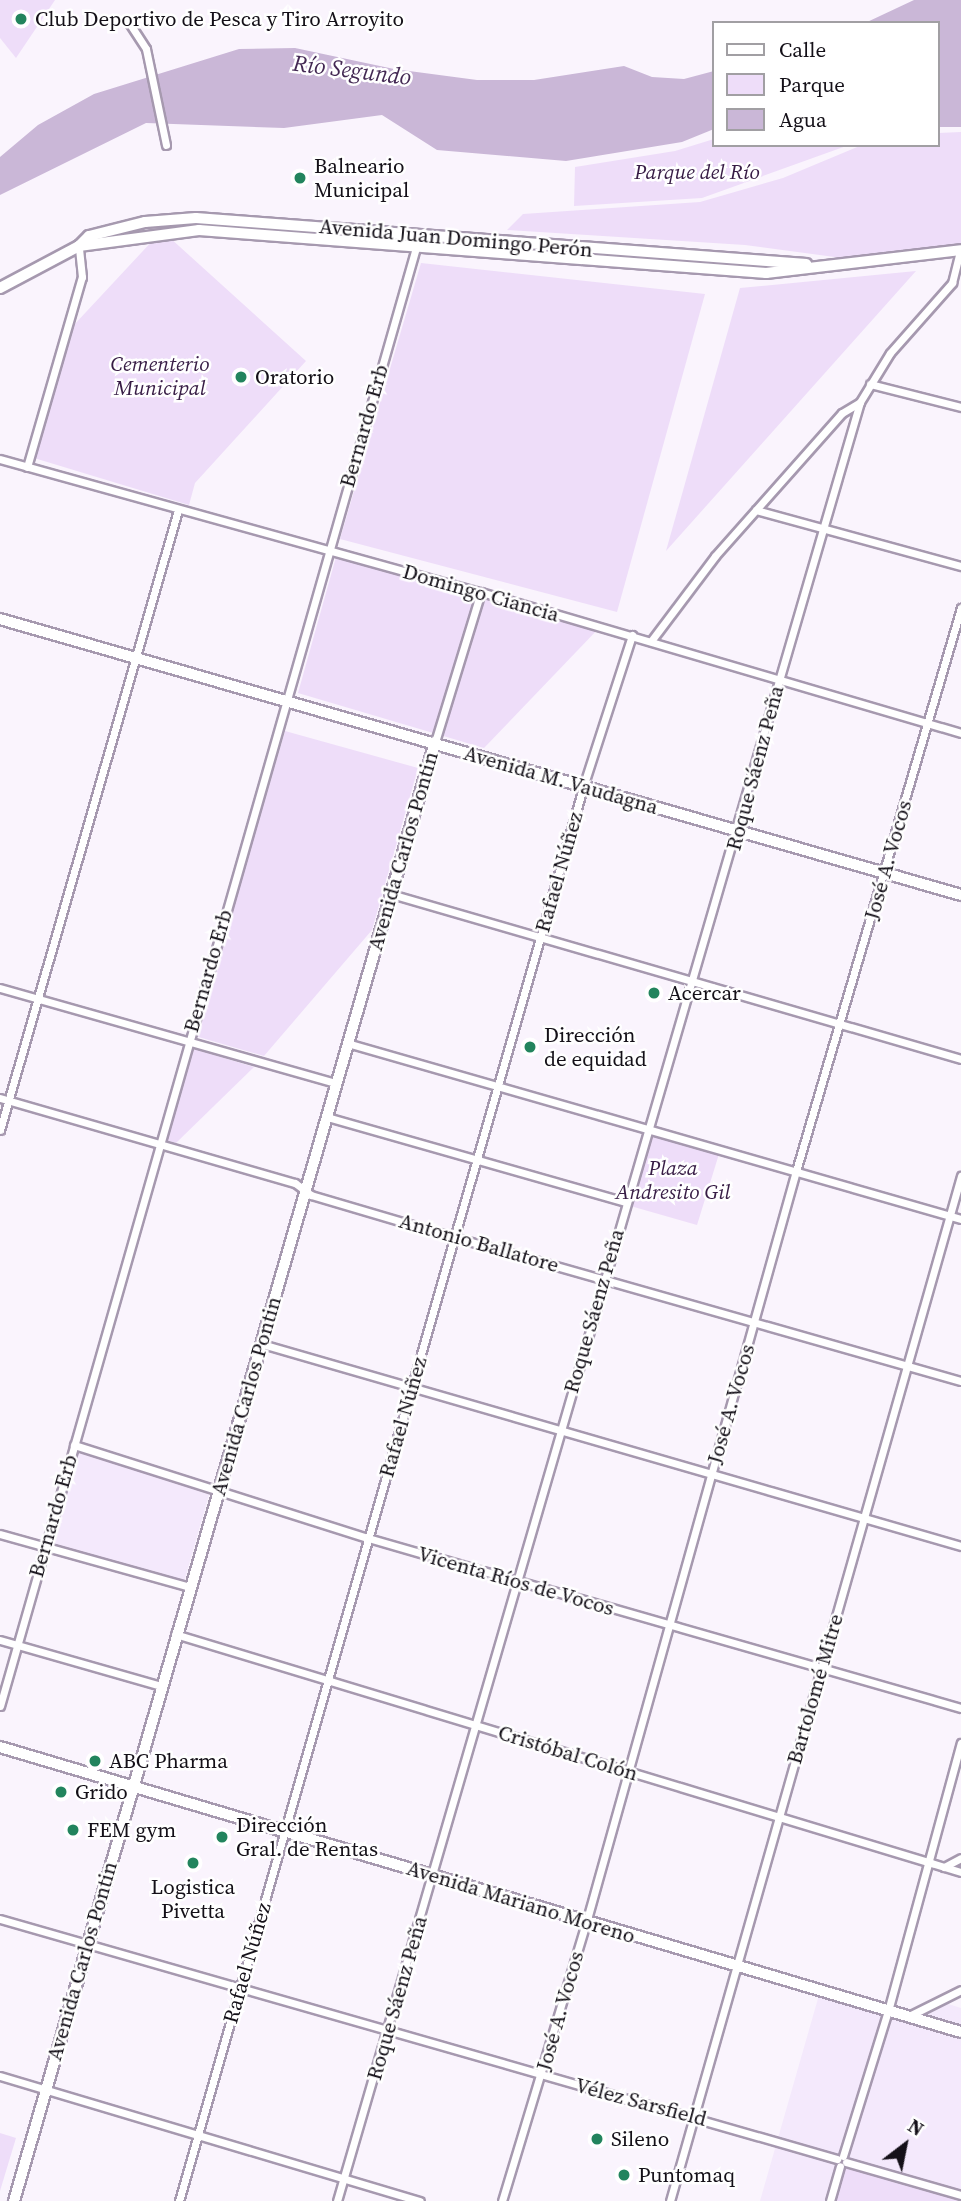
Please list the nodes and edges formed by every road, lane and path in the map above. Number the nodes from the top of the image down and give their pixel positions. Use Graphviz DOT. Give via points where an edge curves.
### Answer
graph roads {
  1 [pos="128,22"];
  2 [pos="166,145"];
  3 [pos="419,237"];
  4 [pos="79,246"];
  5 [pos="415,249"];
  6 [pos="960,250"];
  7 [pos="840,266"];
  8 [pos="0,288"];
  9 [pos="870,384"];
  10 [pos="860,402"];
  11 [pos="961,407"];
  12 [pos="0,459"];
  13 [pos="27,467"];
  14 [pos="178,510"];
  15 [pos="756,510"];
  16 [pos="821,526"];
  17 [pos="329,550"];
  18 [pos="961,566"];
  19 [pos="481,592"];
  20 [pos="961,608"];
  21 [pos="0,619"];
  22 [pos="632,635"];
  23 [pos="651,641"];
  24 [pos="136,658"];
  25 [pos="780,680"];
  26 [pos="286,698"];
  27 [pos="928,723"];
  28 [pos="961,733"];
  29 [pos="435,742"];
  30 [pos="583,787"];
  31 [pos="739,831"];
  32 [pos="884,874"];
  33 [pos="391,894"];
  34 [pos="961,895"];
  35 [pos="541,935"];
  36 [pos="693,979"];
  37 [pos="0,988"];
  38 [pos="38,999"];
  39 [pos="840,1022"];
  40 [pos="188,1041"];
  41 [pos="347,1043"];
  42 [pos="961,1059"];
  43 [pos="336,1083"];
  44 [pos="497,1087"];
  45 [pos="4,1099"];
  46 [pos="327,1117"];
  47 [pos="646,1129"];
  48 [pos="0,1130"];
  49 [pos="159,1142"];
  50 [pos="476,1160"];
  51 [pos="796,1171"];
  52 [pos="961,1176"];
  53 [pos="306,1191"];
  54 [pos="625,1202"];
  55 [pos="949,1216"];
  56 [pos="961,1219"];
  57 [pos="454,1237"];
  58 [pos="604,1277"];
  59 [pos="753,1323"];
  60 [pos="261,1344"];
  61 [pos="907,1366"];
  62 [pos="961,1381"];
  63 [pos="411,1388"];
  64 [pos="560,1431"];
  65 [pos="74,1445"];
  66 [pos="711,1474"];
  67 [pos="219,1492"];
  68 [pos="864,1518"];
  69 [pos="0,1534"];
  70 [pos="368,1538"];
  71 [pos="961,1546"];
  72 [pos="45,1547"];
  73 [pos="517,1581"];
  74 [pos="190,1587"];
  75 [pos="669,1626"];
  76 [pos="175,1634"];
  77 [pos="0,1640"];
  78 [pos="17,1645"];
  79 [pos="821,1668"];
  80 [pos="328,1681"];
  81 [pos="162,1686"];
  82 [pos="0,1706"];
  83 [pos="961,1708"];
  84 [pos="476,1725"];
  85 [pos="961,1743"];
  86 [pos="0,1747"];
  87 [pos="628,1771"];
  88 [pos="133,1786"];
  89 [pos="779,1817"];
  90 [pos="286,1830"];
  91 [pos="961,1858"];
  92 [pos="928,1862"];
  93 [pos="944,1867"];
  94 [pos="961,1872"];
  95 [pos="434,1874"];
  96 [pos="0,1919"];
  97 [pos="586,1923"];
  98 [pos="86,1944"];
  99 [pos="736,1967"];
  100 [pos="239,1989"];
  101 [pos="961,1990"];
  102 [pos="888,2011"];
  103 [pos="908,2017"];
  104 [pos="388,2032"];
  105 [pos="961,2032"];
  106 [pos="0,2076"];
  107 [pos="542,2076"];
  108 [pos="45,2090"];
  109 [pos="695,2116"];
  110 [pos="198,2135"];
  111 [pos="842,2160"];
  112 [pos="344,2178"];
  113 [pos="961,2195"];
  114 [pos="14,2201"];
  115 [pos="179,2201"];
  116 [pos="337,2201"];
  117 [pos="420,2201"];
  118 [pos="502,2201"];
  119 [pos="670,2201"];
  120 [pos="830,2201"];
  1 -- 2 [label="street" via="146,49"];
  3 -- 4 [label="main road, Avenida Juan Domingo Perón" via="196,218 153,220 101,232"];
  3 -- 5 [label="street, Bernardo Erb"];
  3 -- 7 [label="main road, Avenida Juan Domingo Perón"];
  4 -- 5 [label="main road, Avenida Juan Domingo Perón" via="198,230"];
  4 -- 8 [label="main road, Avenida Juan Domingo Perón"];
  4 -- 13 [label="street" via="82,277"];
  5 -- 7 [label="main road, Avenida Juan Domingo Perón" via="728,273"];
  5 -- 17 [label="street, Bernardo Erb"];
  6 -- 7 [label="main road, Avenida Juan Domingo Perón"];
  6 -- 9 [label="street, Roque Sáenz Peña" via="951,283"];
  9 -- 10 [label="street, Roque Sáenz Peña"];
  9 -- 11 [label="street"];
  10 -- 15 [label="street" via="842,413"];
  10 -- 16 [label="street, Roque Sáenz Peña"];
  12 -- 13 [label="street, Domingo Ciancia"];
  13 -- 14 [label="street, Domingo Ciancia"];
  14 -- 17 [label="street, Domingo Ciancia"];
  14 -- 24 [label="street"];
  15 -- 16 [label="street"];
  15 -- 23 [label="street"];
  16 -- 18 [label="street"];
  16 -- 25 [label="street, Roque Sáenz Peña"];
  17 -- 19 [label="street, Domingo Ciancia"];
  17 -- 26 [label="street, Bernardo Erb"];
  19 -- 22 [label="street, Domingo Ciancia"];
  19 -- 29 [label="street, Avenida Carlos Pontin"];
  20 -- 27 [label="street, José A. Vocos"];
  21 -- 24 [label="main road, Avenida M. Vaudagna"];
  22 -- 23 [label="street, Domingo Ciancia"];
  22 -- 30 [label="street, Rafael Núñez"];
  23 -- 25 [label="street, Domingo Ciancia"];
  24 -- 26 [label="main road, Avenida M. Vaudagna"];
  24 -- 38 [label="street"];
  25 -- 27 [label="street, Domingo Ciancia"];
  25 -- 31 [label="street, Roque Sáenz Peña"];
  26 -- 29 [label="main road, Avenida M. Vaudagna"];
  26 -- 40 [label="street, Bernardo Erb"];
  27 -- 28 [label="street, Domingo Ciancia"];
  27 -- 32 [label="street, José A. Vocos"];
  29 -- 30 [label="main road, Avenida M. Vaudagna"];
  29 -- 33 [label="main road, Avenida Carlos Pontin"];
  30 -- 31 [label="main road, Avenida M. Vaudagna"];
  30 -- 35 [label="street, Rafael Núñez"];
  31 -- 32 [label="main road, Avenida M. Vaudagna"];
  31 -- 36 [label="street, Roque Sáenz Peña"];
  32 -- 34 [label="main road, Avenida M. Vaudagna"];
  32 -- 39 [label="street, José A. Vocos"];
  33 -- 35 [label="street"];
  33 -- 41 [label="main road, Avenida Carlos Pontin"];
  35 -- 36 [label="street"];
  35 -- 44 [label="street, Rafael Núñez"];
  36 -- 39 [label="street"];
  36 -- 47 [label="street, Roque Sáenz Peña"];
  37 -- 38 [label="street"];
  38 -- 40 [label="street"];
  38 -- 45 [label="street"];
  39 -- 42 [label="street"];
  39 -- 51 [label="street, José A. Vocos"];
  40 -- 43 [label="street"];
  40 -- 49 [label="street, Bernardo Erb"];
  41 -- 43 [label="main road, Avenida Carlos Pontin"];
  41 -- 44 [label="street"];
  43 -- 46 [label="main road, Avenida Carlos Pontin"];
  44 -- 47 [label="street"];
  44 -- 50 [label="street, Rafael Núñez"];
  45 -- 48 [label="street"];
  45 -- 49 [label="street, Antonio Ballatore"];
  46 -- 50 [label="street"];
  46 -- 53 [label="main road, Avenida Carlos Pontin"];
  47 -- 51 [label="street"];
  47 -- 54 [label="street, Roque Sáenz Peña"];
  49 -- 53 [label="street, Antonio Ballatore" via="295,1183"];
  49 -- 65 [label="street, Bernardo Erb"];
  50 -- 54 [label="street"];
  50 -- 57 [label="street, Rafael Núñez"];
  51 -- 55 [label="street"];
  51 -- 59 [label="street, José A. Vocos"];
  52 -- 55 [label="street, Bartolomé Mitre"];
  53 -- 57 [label="street, Antonio Ballatore"];
  53 -- 60 [label="main road, Avenida Carlos Pontin"];
  54 -- 58 [label="street, Roque Sáenz Peña"];
  55 -- 56 [label="street"];
  55 -- 61 [label="street, Bartolomé Mitre"];
  57 -- 58 [label="street, Antonio Ballatore"];
  57 -- 63 [label="street, Rafael Núñez"];
  58 -- 59 [label="street, Antonio Ballatore"];
  58 -- 64 [label="street, Roque Sáenz Peña"];
  59 -- 61 [label="street, Antonio Ballatore"];
  59 -- 66 [label="street, José A. Vocos"];
  60 -- 63 [label="street"];
  60 -- 67 [label="main road, Avenida Carlos Pontin"];
  61 -- 62 [label="street, Antonio Ballatore"];
  61 -- 68 [label="street, Bartolomé Mitre"];
  63 -- 64 [label="street"];
  63 -- 70 [label="street, Rafael Núñez"];
  64 -- 66 [label="street"];
  64 -- 73 [label="street, Roque Sáenz Peña"];
  65 -- 67 [label="street, Vicenta Ríos de Vocos"];
  65 -- 72 [label="street, Bernardo Erb"];
  66 -- 68 [label="street"];
  66 -- 75 [label="street, José A. Vocos"];
  67 -- 70 [label="street, Vicenta Ríos de Vocos"];
  67 -- 74 [label="main road, Avenida Carlos Pontin"];
  68 -- 71 [label="street"];
  68 -- 79 [label="street, Bartolomé Mitre"];
  69 -- 72 [label="street"];
  70 -- 73 [label="street, Vicenta Ríos de Vocos"];
  70 -- 80 [label="street, Rafael Núñez"];
  72 -- 74 [label="street"];
  72 -- 78 [label="street, Bernardo Erb"];
  73 -- 75 [label="street, Vicenta Ríos de Vocos"];
  73 -- 84 [label="street, Roque Sáenz Peña"];
  74 -- 76 [label="main road, Avenida Carlos Pontin"];
  75 -- 79 [label="street, Vicenta Ríos de Vocos"];
  75 -- 87 [label="street, José A. Vocos"];
  76 -- 80 [label="street, Cristóbal Colón"];
  76 -- 81 [label="main road, Avenida Carlos Pontin"];
  77 -- 78 [label="street"];
  78 -- 81 [label="street"];
  78 -- 82 [label="street, Bernardo Erb"];
  79 -- 83 [label="street, Vicenta Ríos de Vocos"];
  79 -- 89 [label="street, Bartolomé Mitre"];
  80 -- 84 [label="street, Cristóbal Colón"];
  80 -- 90 [label="street, Rafael Núñez"];
  81 -- 88 [label="main road, Avenida Carlos Pontin"];
  84 -- 87 [label="street, Cristóbal Colón"];
  84 -- 95 [label="street, Roque Sáenz Peña"];
  85 -- 92 [label="street"];
  86 -- 88 [label="main road, Avenida Mariano Moreno"];
  87 -- 89 [label="street, Cristóbal Colón"];
  87 -- 97 [label="street, José A. Vocos"];
  88 -- 90 [label="main road, Avenida Mariano Moreno"];
  88 -- 98 [label="main road, Avenida Carlos Pontin"];
  89 -- 92 [label="street, Cristóbal Colón"];
  89 -- 99 [label="street, Bartolomé Mitre"];
  90 -- 95 [label="main road, Avenida Mariano Moreno"];
  90 -- 100 [label="street, Rafael Núñez"];
  91 -- 93 [label="street"];
  92 -- 93 [label="street, Cristóbal Colón"];
  92 -- 102 [label="street"];
  93 -- 94 [label="street, Cristóbal Colón"];
  95 -- 97 [label="main road, Avenida Mariano Moreno"];
  95 -- 104 [label="street, Roque Sáenz Peña"];
  96 -- 98 [label="street, Vélez Sarsfield"];
  97 -- 99 [label="main road, Avenida Mariano Moreno"];
  97 -- 107 [label="street, José A. Vocos"];
  98 -- 100 [label="street, Vélez Sarsfield"];
  98 -- 108 [label="main road, Avenida Carlos Pontin"];
  99 -- 102 [label="main road, Avenida Mariano Moreno"];
  99 -- 109 [label="street, Bartolomé Mitre"];
  100 -- 104 [label="street, Vélez Sarsfield"];
  100 -- 110 [label="street, Rafael Núñez"];
  101 -- 103 [label="street"];
  102 -- 103 [label="main road, Avenida Mariano Moreno"];
  102 -- 111 [label="street"];
  103 -- 105 [label="main road, Avenida Mariano Moreno"];
  104 -- 107 [label="street, Vélez Sarsfield"];
  104 -- 112 [label="street, Roque Sáenz Peña"];
  106 -- 108 [label="street"];
  107 -- 109 [label="street, Vélez Sarsfield"];
  107 -- 118 [label="street, José A. Vocos"];
  108 -- 110 [label="street"];
  108 -- 114 [label="main road, Avenida Carlos Pontin"];
  109 -- 111 [label="street, Vélez Sarsfield"];
  109 -- 119 [label="street, Bartolomé Mitre"];
  110 -- 112 [label="street"];
  110 -- 115 [label="street, Rafael Núñez"];
  111 -- 113 [label="street, Vélez Sarsfield"];
  111 -- 120 [label="street"];
  112 -- 116 [label="street, Roque Sáenz Peña"];
  112 -- 117 [label="street"];
}
